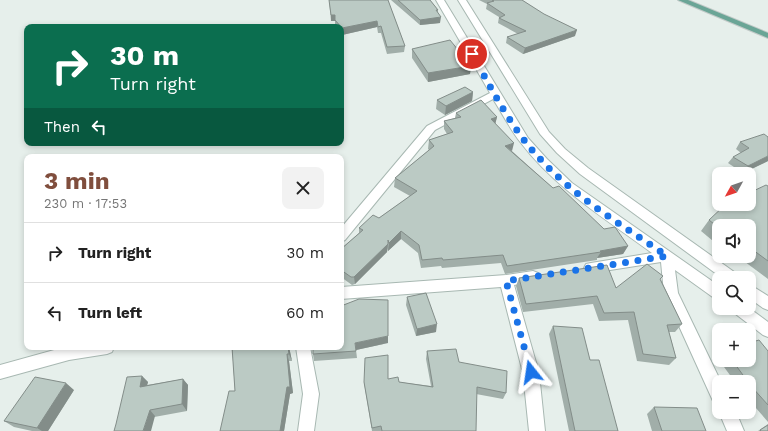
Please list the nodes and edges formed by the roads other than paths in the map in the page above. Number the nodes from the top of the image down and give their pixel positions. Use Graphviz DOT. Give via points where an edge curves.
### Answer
graph roads {
  1 [pos="440,0"];
  2 [pos="462,0"];
  3 [pos="682,0"];
  4 [pos="768,36"];
  5 [pos="495,94"];
  6 [pos="344,233"];
  7 [pos="667,256"];
  8 [pos="575,271"];
  9 [pos="722,271"];
  10 [pos="545,275"];
  11 [pos="506,281"];
  12 [pos="712,289"];
  13 [pos="344,293"];
  14 [pos="756,295"];
  15 [pos="768,304"];
  16 [pos="748,315"];
  17 [pos="768,330"];
  18 [pos="84,350"];
  19 [pos="303,350"];
  20 [pos="0,372"];
  21 [pos="712,380"];
  22 [pos="730,419"];
  23 [pos="306,431"];
  24 [pos="537,431"];
  25 [pos="736,431"];
  1 -- 5 [label="street"];
  2 -- 9 [label="street" via="545,134 584,171"];
  3 -- 4 [label="main road"];
  5 -- 6 [label="street" via="431,128"];
  5 -- 7 [label="street" via="524,140 568,186"];
  7 -- 8 [label="street"];
  7 -- 12 [label="street"];
  7 -- 21 [label="street" via="671,293"];
  10 -- 11 [label="street"];
  11 -- 13 [label="street"];
  11 -- 24 [label="street" via="531,372"];
  14 -- 15 [label="street"];
  16 -- 17 [label="street"];
  18 -- 20 [label="street"];
  19 -- 23 [label="street" via="311,394"];
  22 -- 25 [label="street"];
}
